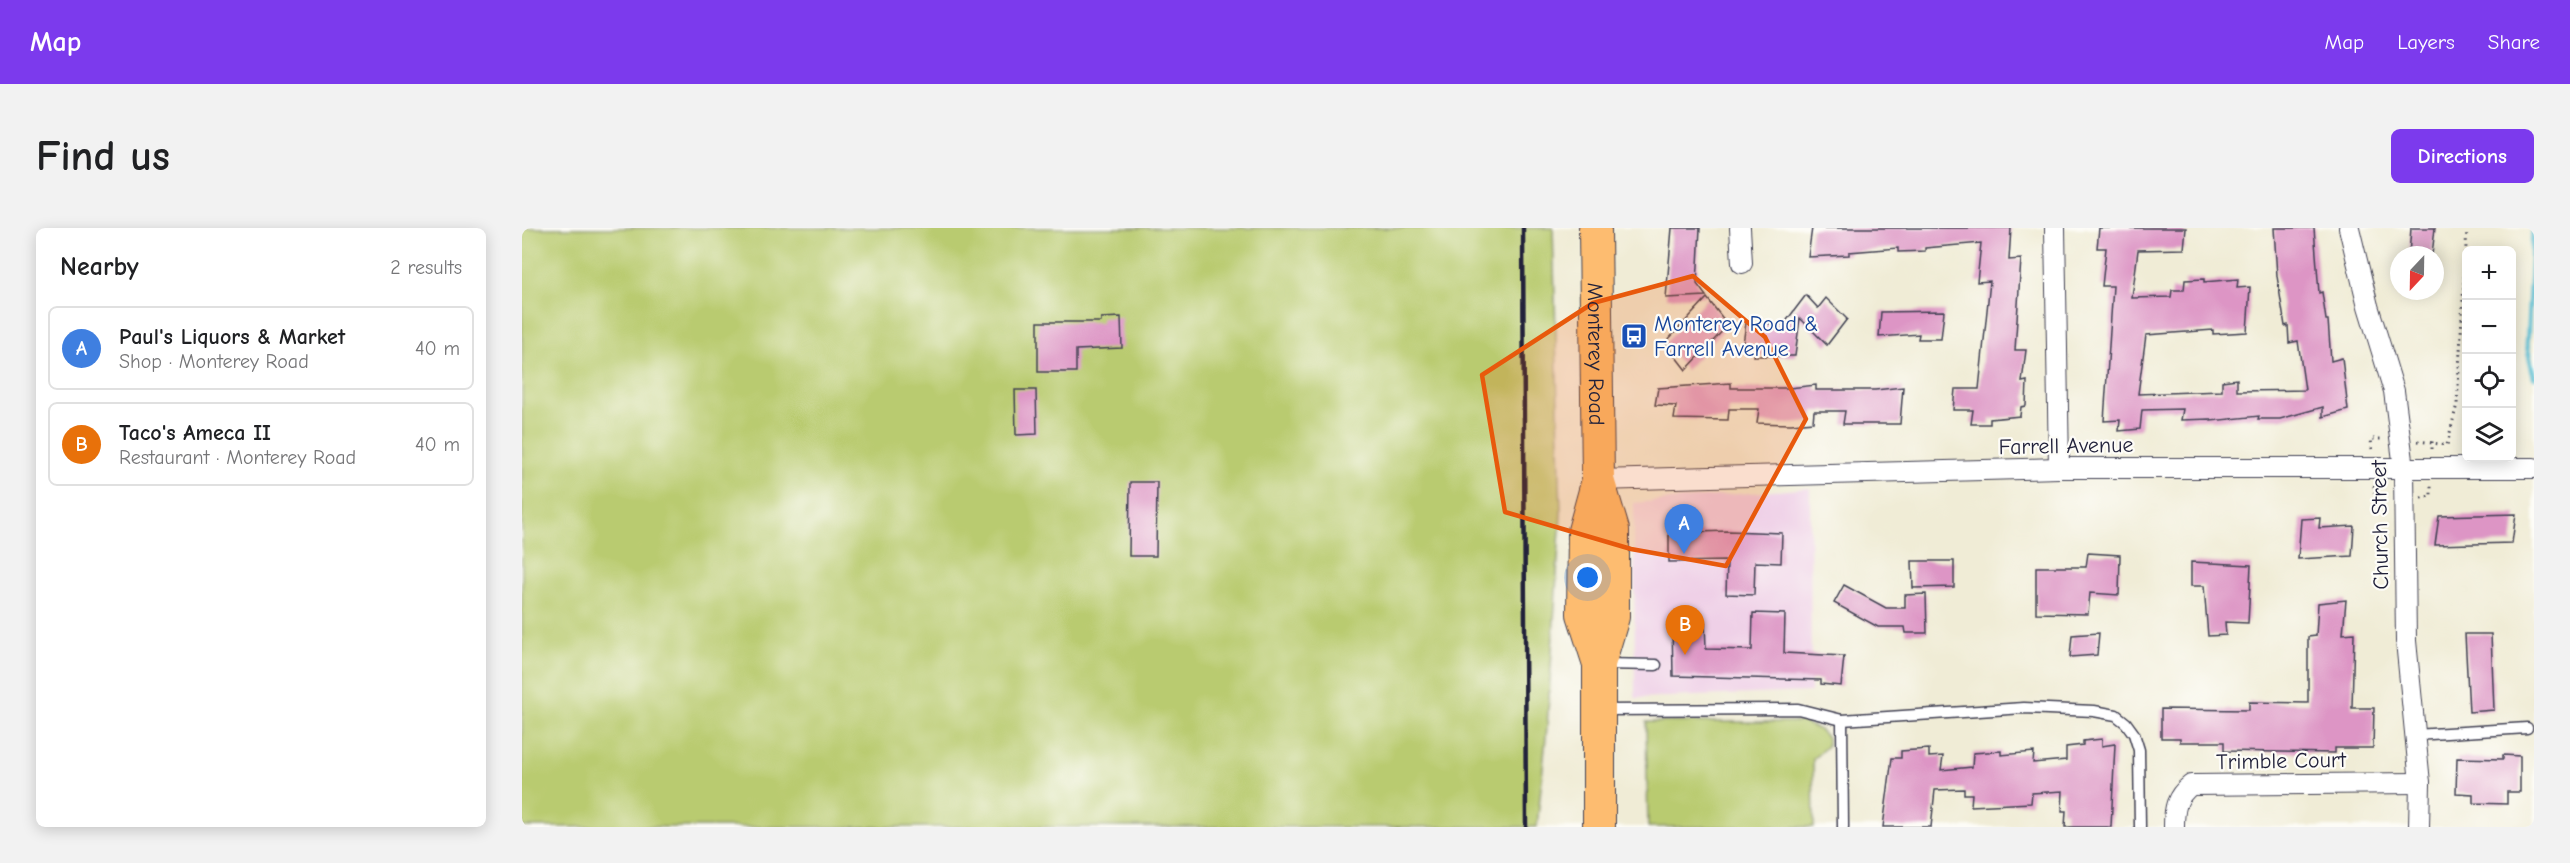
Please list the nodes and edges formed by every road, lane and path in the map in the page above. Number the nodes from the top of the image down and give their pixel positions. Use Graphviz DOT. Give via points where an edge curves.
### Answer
graph roads {
  1 [pos="1595,228"];
  2 [pos="1740,228"];
  3 [pos="2055,228"];
  4 [pos="2349,228"];
  5 [pos="2467,228"];
  6 [pos="1742,263"];
  7 [pos="2432,441"];
  8 [pos="2059,468"];
  9 [pos="2404,468"];
  10 [pos="2534,468"];
  11 [pos="1598,480"];
  12 [pos="1599,664"];
  13 [pos="1656,665"];
  14 [pos="1599,710"];
  15 [pos="1842,720"];
  16 [pos="2527,728"];
  17 [pos="2415,735"];
  18 [pos="2420,783"];
  19 [pos="1599,827"];
  20 [pos="1843,827"];
  21 [pos="2140,827"];
  22 [pos="2174,827"];
  23 [pos="2420,827"];
  1 -- 11 [label="main road, Monterey Road"];
  2 -- 6 [label="street"];
  3 -- 8 [label="street"];
  4 -- 9 [label="street, Church Street" via="2394,391"];
  5 -- 7 [label="path" via="2457,404 2447,445"];
  8 -- 9 [label="street, Farrell Avenue"];
  8 -- 11 [label="street, Farrell Avenue"];
  9 -- 10 [label="street, Farrell Avenue"];
  9 -- 17 [label="street, Church Street" via="2406,641"];
  11 -- 12 [label="main road, Monterey Road" via="1584,531 1583,614"];
  12 -- 13 [label="lane"];
  12 -- 14 [label="main road, Monterey Road"];
  14 -- 15 [label="lane" via="1798,709"];
  14 -- 19 [label="main road, Monterey Road"];
  15 -- 20 [label="lane"];
  15 -- 21 [label="lane" via="2024,708 2116,715 2134,734 2139,750"];
  16 -- 17 [label="lane"];
  17 -- 18 [label="street, Church Street"];
  18 -- 22 [label="street, Trimble Court" via="2191,785 2180,794 2174,809"];
  18 -- 23 [label="street, Church Street"];
}
